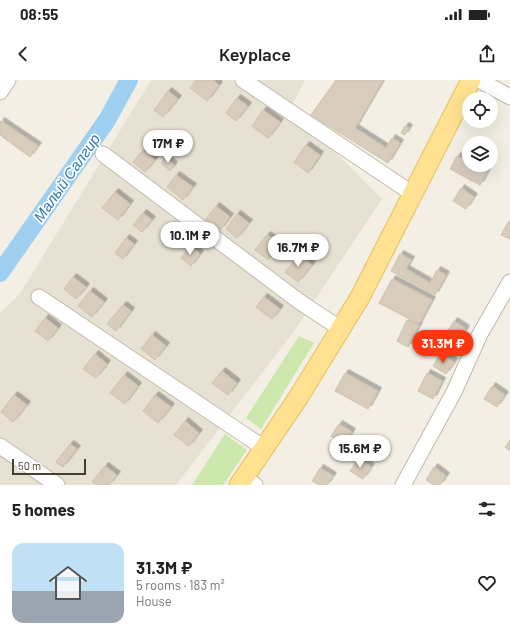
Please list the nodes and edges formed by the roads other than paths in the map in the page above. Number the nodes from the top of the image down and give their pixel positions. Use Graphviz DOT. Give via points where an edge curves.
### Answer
graph roads {
  1 [pos="8,80"];
  2 [pos="243,80"];
  3 [pos="471,80"];
  4 [pos="479,80"];
  5 [pos="0,92"];
  6 [pos="510,97"];
  7 [pos="103,154"];
  8 [pos="413,194"];
  9 [pos="510,282"];
  10 [pos="39,297"];
  11 [pos="341,329"];
  12 [pos="0,446"];
  13 [pos="264,448"];
  14 [pos="246,483"];
  15 [pos="57,485"];
  16 [pos="404,485"];
  1 -- 5 [label="street"];
  2 -- 8 [label="street"];
  3 -- 8 [label="main road"];
  4 -- 6 [label="street"];
  7 -- 11 [label="street" via="300,302"];
  8 -- 11 [label="main road"];
  9 -- 16 [label="street" via="480,334 454,392"];
  10 -- 13 [label="street"];
  11 -- 13 [label="main road"];
  12 -- 15 [label="street"];
  13 -- 14 [label="main road"];
}
